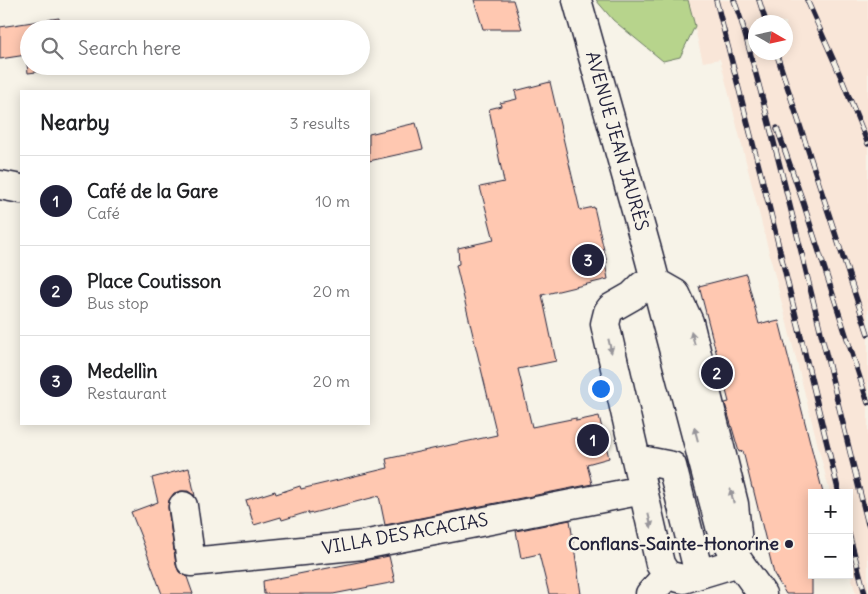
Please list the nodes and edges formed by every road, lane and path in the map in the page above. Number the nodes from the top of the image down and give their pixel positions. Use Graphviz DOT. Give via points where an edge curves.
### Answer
graph roads {
  1 [pos="577,0"];
  2 [pos="0,185"];
  3 [pos="20,189"];
  4 [pos="655,282"];
  5 [pos="636,459"];
  6 [pos="642,490"];
  7 [pos="183,506"];
  8 [pos="740,562"];
  9 [pos="699,574"];
  10 [pos="659,584"];
  11 [pos="762,594"];
  1 -- 4 [label="street, AVENUE JEAN JAURÈS"];
  2 -- 3 [label="street"];
  4 -- 5 [label="street, one-way" via="643,285 632,296 611,308 605,324"];
  8 -- 4 [label="street, AVENUE JEAN JAURÈS, one-way" via="721,530"];
  5 -- 6 [label="street"];
  5 -- 9 [label="street" via="672,466"];
  6 -- 7 [label="street, VILLA DES ACACIAS" via="363,546 191,562"];
  6 -- 10 [label="street, one-way" via="660,564"];
  8 -- 9 [label="street"];
  8 -- 11 [label="street, AVENUE JEAN JAURÈS"];
  9 -- 10 [label="street"];
}
